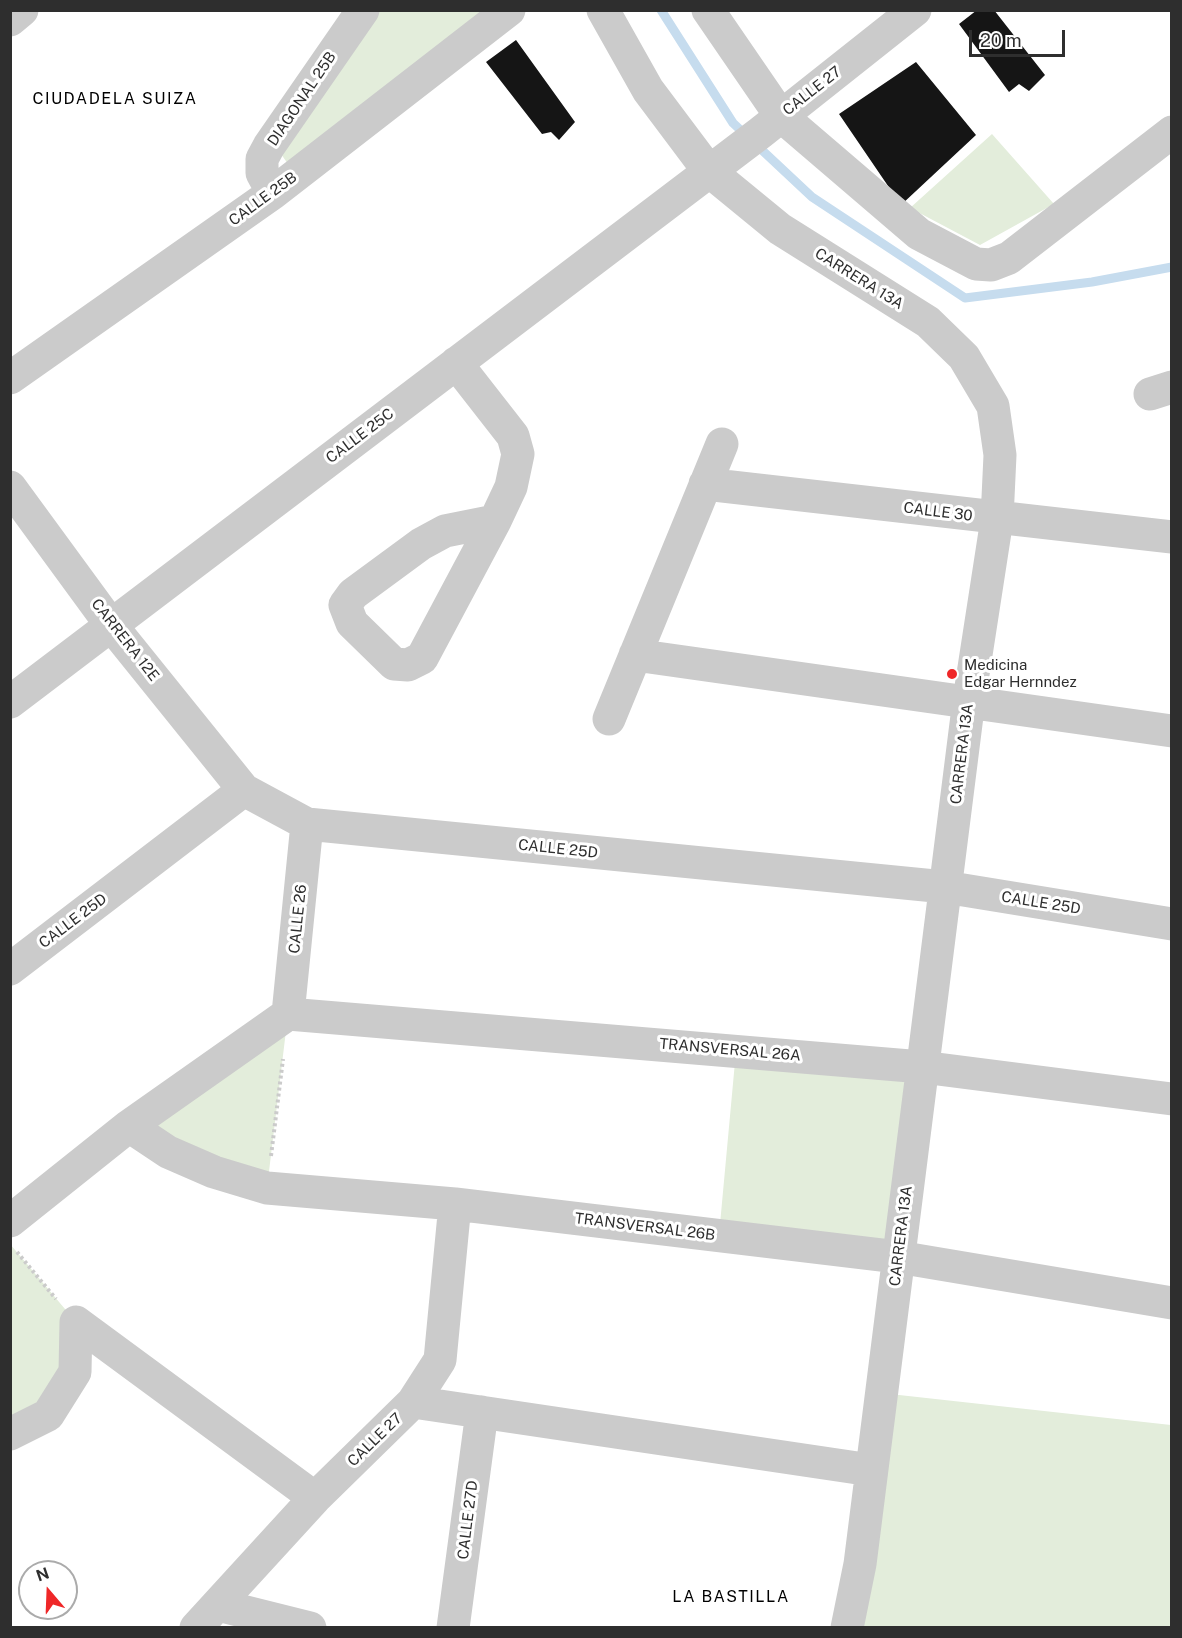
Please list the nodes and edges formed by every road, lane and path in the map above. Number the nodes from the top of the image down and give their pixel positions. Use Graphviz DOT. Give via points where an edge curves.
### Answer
graph roads {
  1 [pos="22,10"];
  2 [pos="363,10"];
  3 [pos="509,10"];
  4 [pos="603,10"];
  5 [pos="708,10"];
  6 [pos="915,10"];
  7 [pos="10,20"];
  8 [pos="770,124"];
  9 [pos="1172,132"];
  10 [pos="718,162"];
  11 [pos="273,193"];
  12 [pos="456,363"];
  13 [pos="10,378"];
  14 [pos="722,444"];
  15 [pos="705,484"];
  16 [pos="10,487"];
  17 [pos="997,519"];
  18 [pos="495,521"];
  19 [pos="1172,537"];
  20 [pos="111,625"];
  21 [pos="635,655"];
  22 [pos="969,700"];
  23 [pos="10,702"];
  24 [pos="609,719"];
  25 [pos="1172,731"];
  26 [pos="244,790"];
  27 [pos="307,824"];
  28 [pos="945,887"];
  29 [pos="1172,924"];
  30 [pos="10,969"];
  31 [pos="288,1014"];
  32 [pos="922,1067"];
  33 [pos="1172,1099"];
  34 [pos="129,1126"];
  35 [pos="267,1188"];
  36 [pos="455,1204"];
  37 [pos="10,1221"];
  38 [pos="10,1244"];
  39 [pos="898,1257"];
  40 [pos="1172,1303"];
  41 [pos="76,1322"];
  42 [pos="413,1402"];
  43 [pos="482,1412"];
  44 [pos="10,1434"];
  45 [pos="871,1470"];
  46 [pos="315,1498"];
  47 [pos="207,1616"];
  48 [pos="310,1628"];
  49 [pos="453,1628"];
  50 [pos="846,1628"];
  1 -- 7 [label="street"];
  2 -- 11 [label="street, DIAGONAL 25B" via="262,159 262,173"];
  3 -- 11 [label="street, CALLE 25B"];
  4 -- 10 [label="street, CARRERA 13A" via="648,90"];
  5 -- 8 [label="street"];
  6 -- 8 [label="street, CALLE 27"];
  8 -- 9 [label="street" via="919,234 984,265 1009,258"];
  8 -- 10 [label="street, CALLE 27"];
  10 -- 12 [label="street, CALLE 25C"];
  10 -- 17 [label="street, CARRERA 13A" via="780,230 928,322 964,357 993,406 1000,455"];
  11 -- 13 [label="street, CALLE 25B"];
  12 -- 18 [label="street" via="513,436 518,454 511,487"];
  12 -- 20 [label="street, CALLE 25C"];
  14 -- 15 [label="street"];
  15 -- 17 [label="street, CALLE 30"];
  15 -- 21 [label="street"];
  16 -- 20 [label="street, CARRERA 12E"];
  17 -- 19 [label="street, CALLE 30"];
  17 -- 22 [label="street, CARRERA 13A"];
  18 -- 18 [label="street" via="422,658 408,665 394,664 351,623 345,605 353,594 421,544 445,531"];
  20 -- 23 [label="street, CALLE 25C"];
  20 -- 26 [label="street, CARRERA 12E"];
  21 -- 22 [label="street"];
  21 -- 24 [label="street"];
  22 -- 25 [label="street"];
  22 -- 28 [label="street, CARRERA 13A"];
  26 -- 27 [label="street, CALLE 25D"];
  26 -- 30 [label="street, CALLE 25D"];
  27 -- 28 [label="street, CALLE 25D"];
  27 -- 31 [label="street, CALLE 26"];
  28 -- 29 [label="street, CALLE 25D"];
  28 -- 32 [label="street, CARRERA 13A"];
  31 -- 32 [label="street, TRANSVERSAL 26A"];
  31 -- 34 [label="street"];
  31 -- 35 [label="path"];
  32 -- 33 [label="street, TRANSVERSAL 26A"];
  32 -- 39 [label="street, CARRERA 13A"];
  34 -- 35 [label="street, TRANSVERSAL 26B" via="168,1152 214,1172"];
  34 -- 37 [label="street"];
  35 -- 36 [label="street, TRANSVERSAL 26B"];
  36 -- 39 [label="street, TRANSVERSAL 26B"];
  36 -- 42 [label="street, CALLE 27" via="440,1360"];
  38 -- 41 [label="path"];
  39 -- 40 [label="street, TRANSVERSAL 26B"];
  39 -- 45 [label="street, CARRERA 13A"];
  41 -- 44 [label="street" via="75,1372 48,1415"];
  41 -- 46 [label="street"];
  42 -- 43 [label="street"];
  42 -- 46 [label="street, CALLE 27"];
  43 -- 45 [label="street"];
  43 -- 49 [label="street, CALLE 27D"];
  45 -- 50 [label="street, CARRERA 13A" via="860,1564"];
  46 -- 47 [label="street, CALLE 27"];
  47 -- 48 [label="street"];
}
